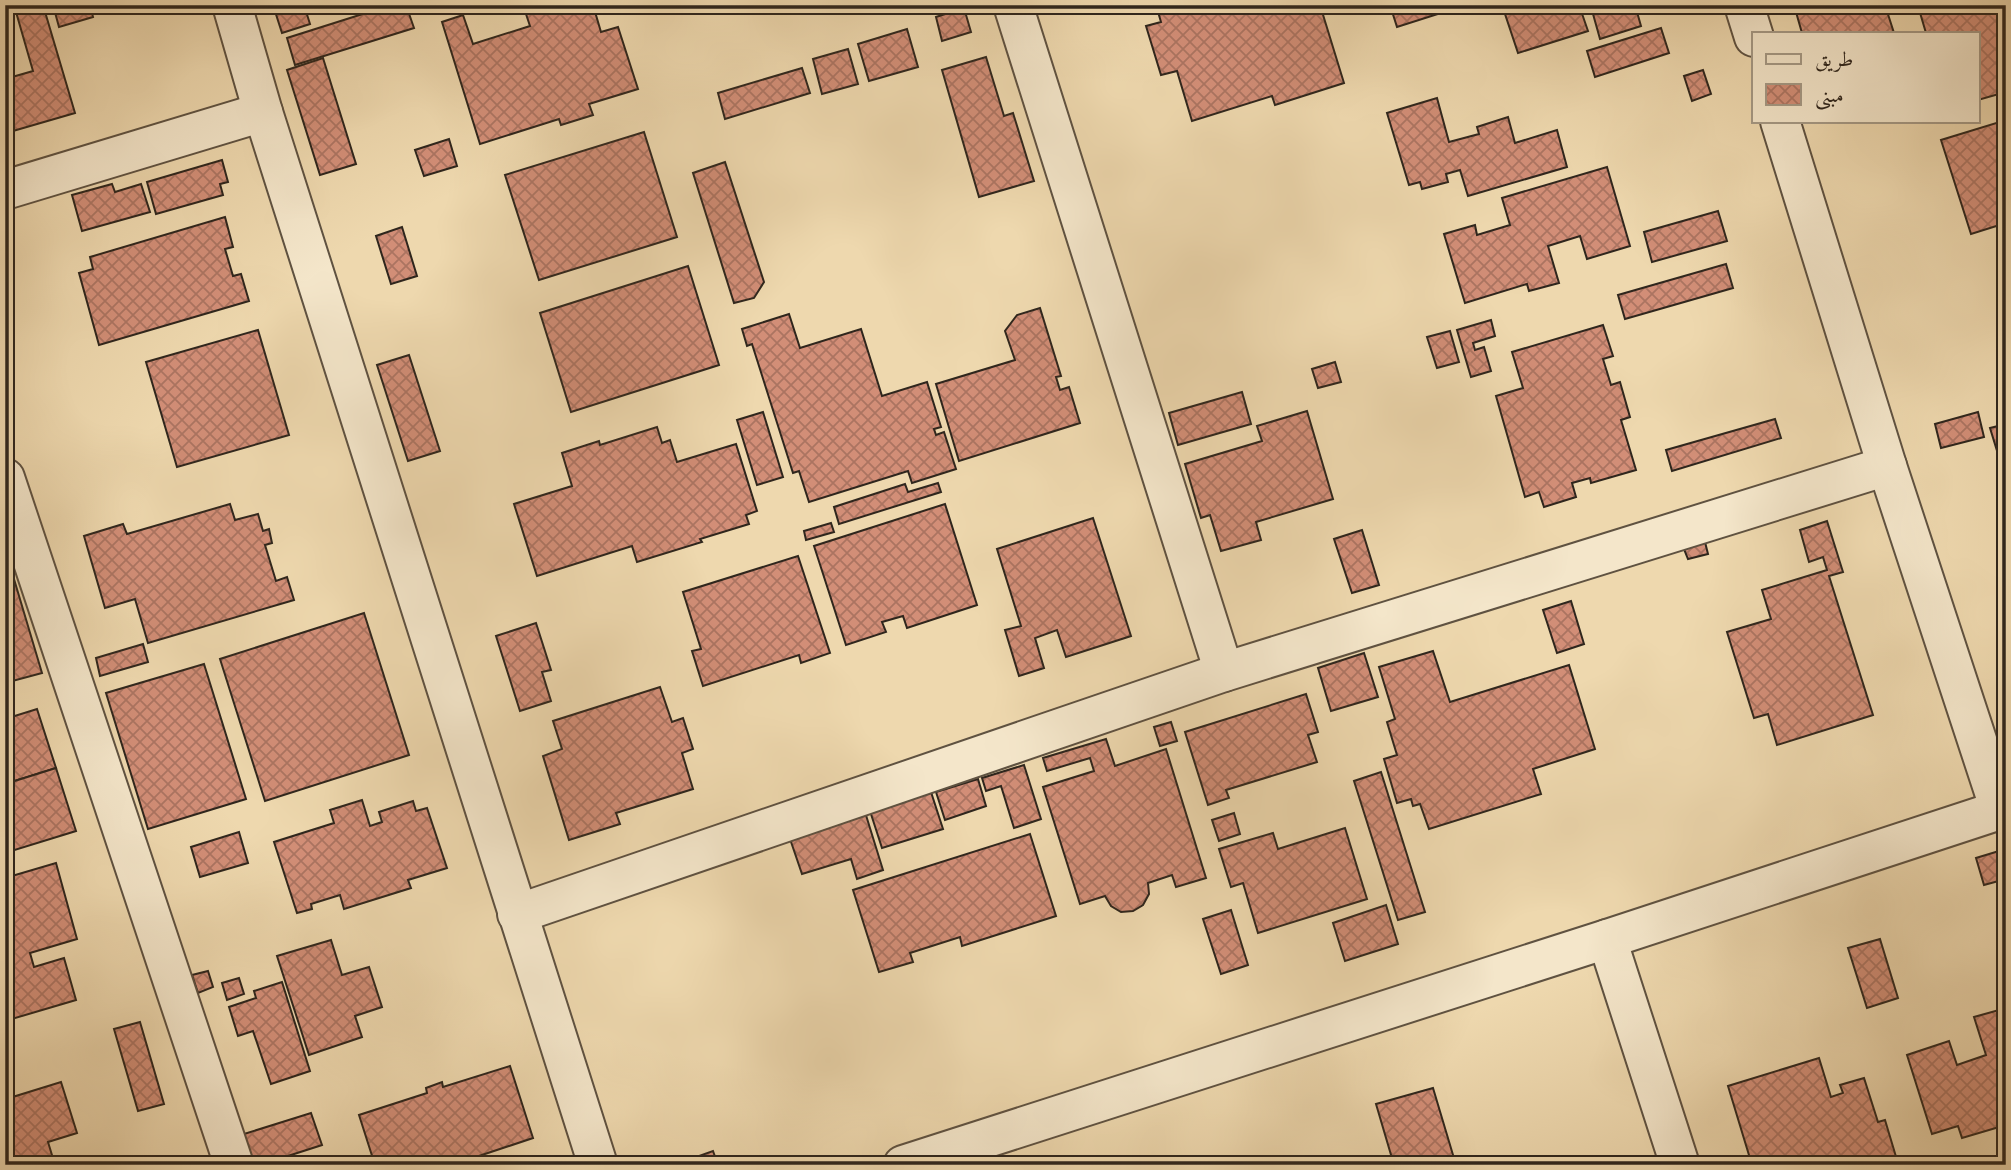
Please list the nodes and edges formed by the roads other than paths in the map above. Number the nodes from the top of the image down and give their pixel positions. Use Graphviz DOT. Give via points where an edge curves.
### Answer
graph roads {
  1 [pos="232,5"];
  2 [pos="1013,5"];
  3 [pos="1744,5"];
  4 [pos="1752,32"];
  5 [pos="263,112"];
  6 [pos="1780,122"];
  7 [pos="5,190"];
  8 [pos="1887,466"];
  9 [pos="5,478"];
  10 [pos="1224,672"];
  11 [pos="2003,809"];
  12 [pos="517,914"];
  13 [pos="1607,939"];
  14 [pos="234,1165"];
  15 [pos="598,1165"];
  16 [pos="903,1165"];
  17 [pos="1680,1165"];
  1 -- 5 [label="street"];
  2 -- 10 [label="street"];
  3 -- 4 [label="street"];
  5 -- 7 [label="street"];
  5 -- 12 [label="street"];
  6 -- 8 [label="street"];
  8 -- 10 [label="street"];
  8 -- 11 [label="street"];
  9 -- 14 [label="street"];
  10 -- 12 [label="street"];
  11 -- 13 [label="street"];
  12 -- 15 [label="street"];
  13 -- 16 [label="street"];
  13 -- 17 [label="street"];
}
